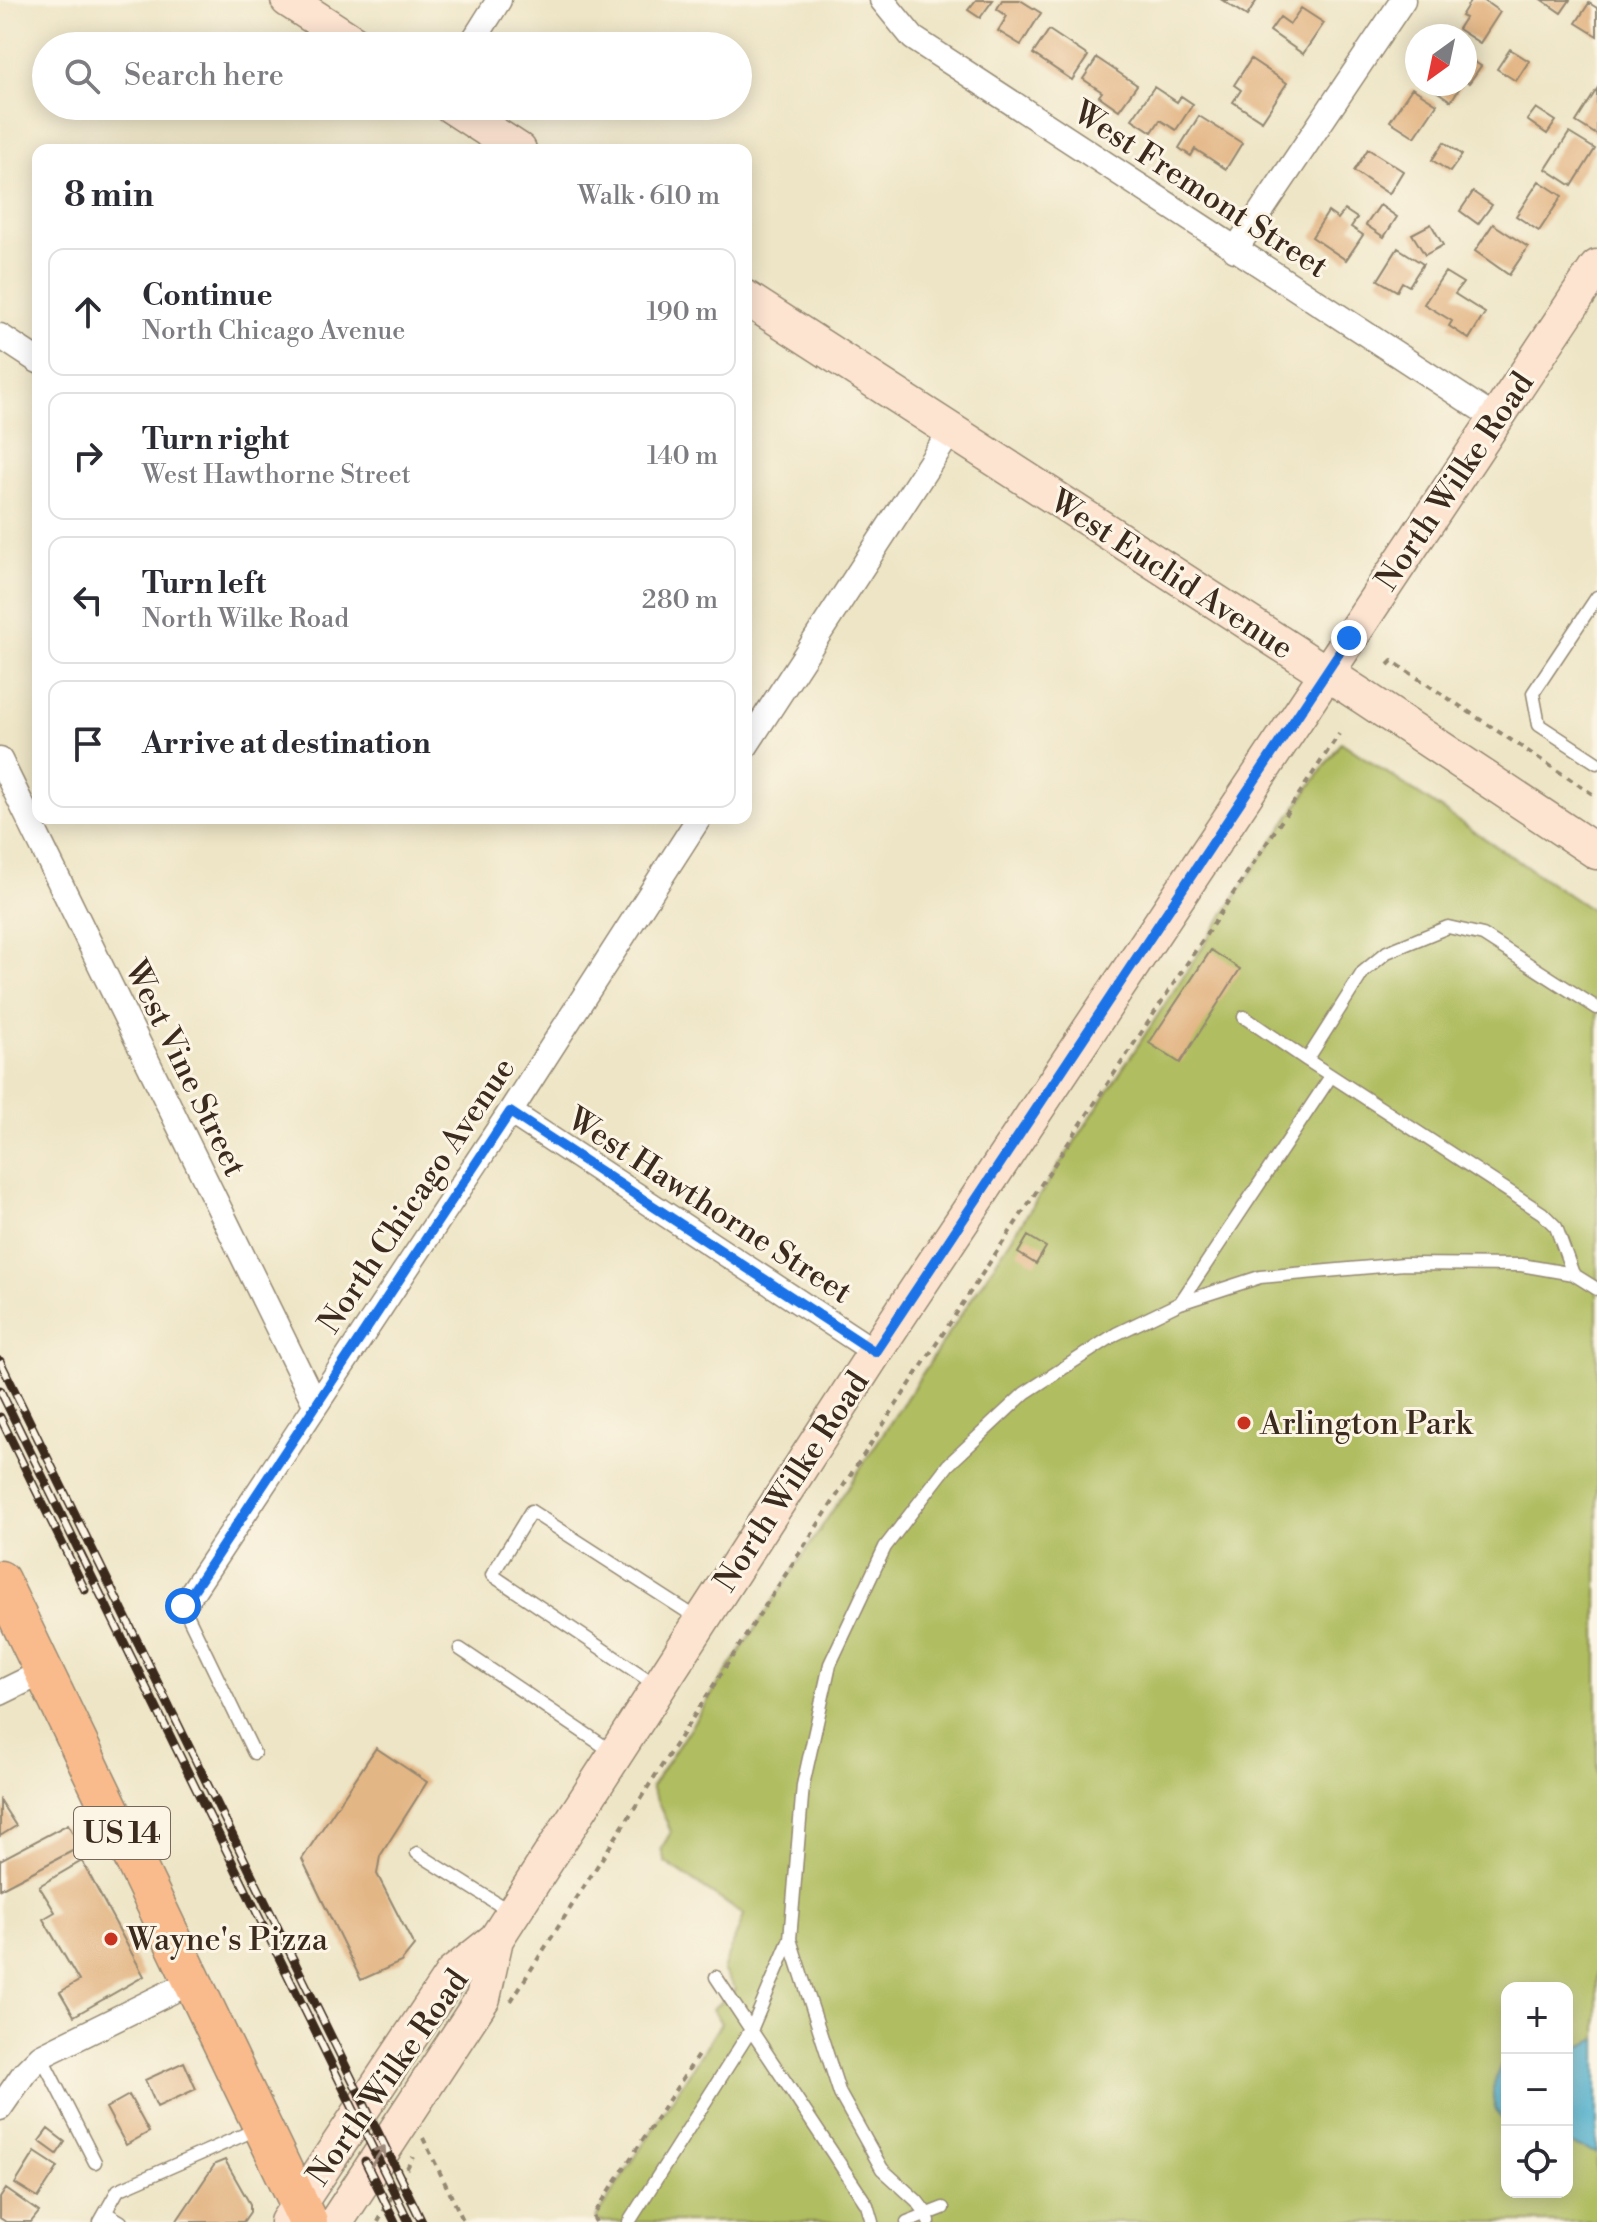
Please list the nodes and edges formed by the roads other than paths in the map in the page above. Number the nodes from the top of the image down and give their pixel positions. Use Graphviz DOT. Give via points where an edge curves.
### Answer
graph roads {
  1 [pos="288,0"];
  2 [pos="499,0"];
  3 [pos="882,0"];
  4 [pos="1403,0"];
  5 [pos="337,32"];
  6 [pos="479,32"];
  7 [pos="473,120"];
  8 [pos="510,144"];
  9 [pos="1235,250"];
  10 [pos="1597,267"];
  11 [pos="752,302"];
  12 [pos="0,336"];
  13 [pos="32,357"];
  14 [pos="1496,419"];
  15 [pos="951,431"];
  16 [pos="1597,597"];
  17 [pos="1326,673"];
  18 [pos="752,737"];
  19 [pos="0,760"];
  20 [pos="1597,763"];
  21 [pos="695,824"];
  22 [pos="1597,852"];
  23 [pos="1597,1008"];
  24 [pos="1244,1017"];
  25 [pos="1307,1060"];
  26 [pos="1331,1076"];
  27 [pos="510,1112"];
  28 [pos="1573,1274"];
  29 [pos="1597,1289"];
  30 [pos="1180,1303"];
  31 [pos="875,1352"];
  32 [pos="315,1404"];
  33 [pos="0,1580"];
  34 [pos="183,1606"];
  35 [pos="700,1620"];
  36 [pos="460,1649"];
  37 [pos="45,1671"];
  38 [pos="657,1686"];
  39 [pos="0,1693"];
  40 [pos="254,1753"];
  41 [pos="614,1753"];
  42 [pos="417,1853"];
  43 [pos="504,1926"];
  44 [pos="790,1939"];
  45 [pos="716,1977"];
  46 [pos="193,1981"];
  47 [pos="752,2028"];
  48 [pos="41,2056"];
  49 [pos="0,2108"];
  50 [pos="264,2127"];
  51 [pos="95,2162"];
  52 [pos="943,2208"];
  53 [pos="298,2216"];
  54 [pos="103,2217"];
  55 [pos="928,2218"];
  56 [pos="121,2222"];
  57 [pos="336,2222"];
  58 [pos="629,2222"];
  59 [pos="872,2222"];
  60 [pos="907,2222"];
  1 -- 5 [label="main road"];
  2 -- 6 [label="street"];
  3 -- 9 [label="street, West Fremont Street" via="913,38"];
  4 -- 9 [label="street"];
  7 -- 8 [label="main road"];
  9 -- 14 [label="street, West Fremont Street"];
  10 -- 14 [label="main road, North Wilke Road"];
  11 -- 15 [label="main road, West Euclid Avenue"];
  12 -- 13 [label="street"];
  14 -- 17 [label="main road, North Wilke Road"];
  15 -- 17 [label="main road, West Euclid Avenue"];
  15 -- 18 [label="street"];
  16 -- 20 [label="lane" via="1533,693 1539,725"];
  17 -- 22 [label="main road, West Euclid Avenue"];
  17 -- 31 [label="main road, North Wilke Road"];
  19 -- 32 [label="street, West Vine Street"];
  21 -- 27 [label="street, North Chicago Avenue"];
  23 -- 25 [label="lane" via="1483,935 1448,927 1387,952 1363,972"];
  24 -- 25 [label="lane"];
  25 -- 26 [label="lane"];
  26 -- 28 [label="lane" via="1542,1213 1556,1227"];
  26 -- 30 [label="lane"];
  27 -- 31 [label="street, West Hawthorne Street"];
  27 -- 32 [label="street, North Chicago Avenue"];
  28 -- 29 [label="lane"];
  28 -- 30 [label="lane" via="1521,1265 1404,1264 1260,1277"];
  30 -- 44 [label="lane" via="1116,1334 1025,1393 948,1465 885,1547 830,1664 803,1785"];
  31 -- 35 [label="main road, North Wilke Road"];
  32 -- 34 [label="street, North Chicago Avenue"];
  33 -- 37 [label="main road, US 14"];
  34 -- 40 [label="lane"];
  35 -- 38 [label="main road, North Wilke Road"];
  35 -- 38 [label="lane" via="531,1511 492,1575"];
  36 -- 41 [label="lane"];
  37 -- 39 [label="street"];
  37 -- 46 [label="main road, US 14"];
  38 -- 41 [label="main road, North Wilke Road"];
  41 -- 43 [label="main road, North Wilke Road"];
  42 -- 43 [label="lane"];
  43 -- 53 [label="main road, North Wilke Road" via="452,1974"];
  57 -- 43 [label="main road, North Wilke Road, one-way" via="483,1998"];
  44 -- 47 [label="lane"];
  44 -- 55 [label="lane" via="840,2094 882,2169"];
  45 -- 47 [label="lane"];
  46 -- 48 [label="street"];
  46 -- 50 [label="main road, US 14"];
  47 -- 58 [label="lane"];
  47 -- 59 [label="lane" via="867,2205"];
  48 -- 49 [label="street"];
  48 -- 51 [label="lane"];
  50 -- 53 [label="main road, US 14"];
  50 -- 54 [label="lane" via="118,2190"];
  52 -- 55 [label="lane"];
  54 -- 56 [label="lane"];
  55 -- 60 [label="lane"];
}
